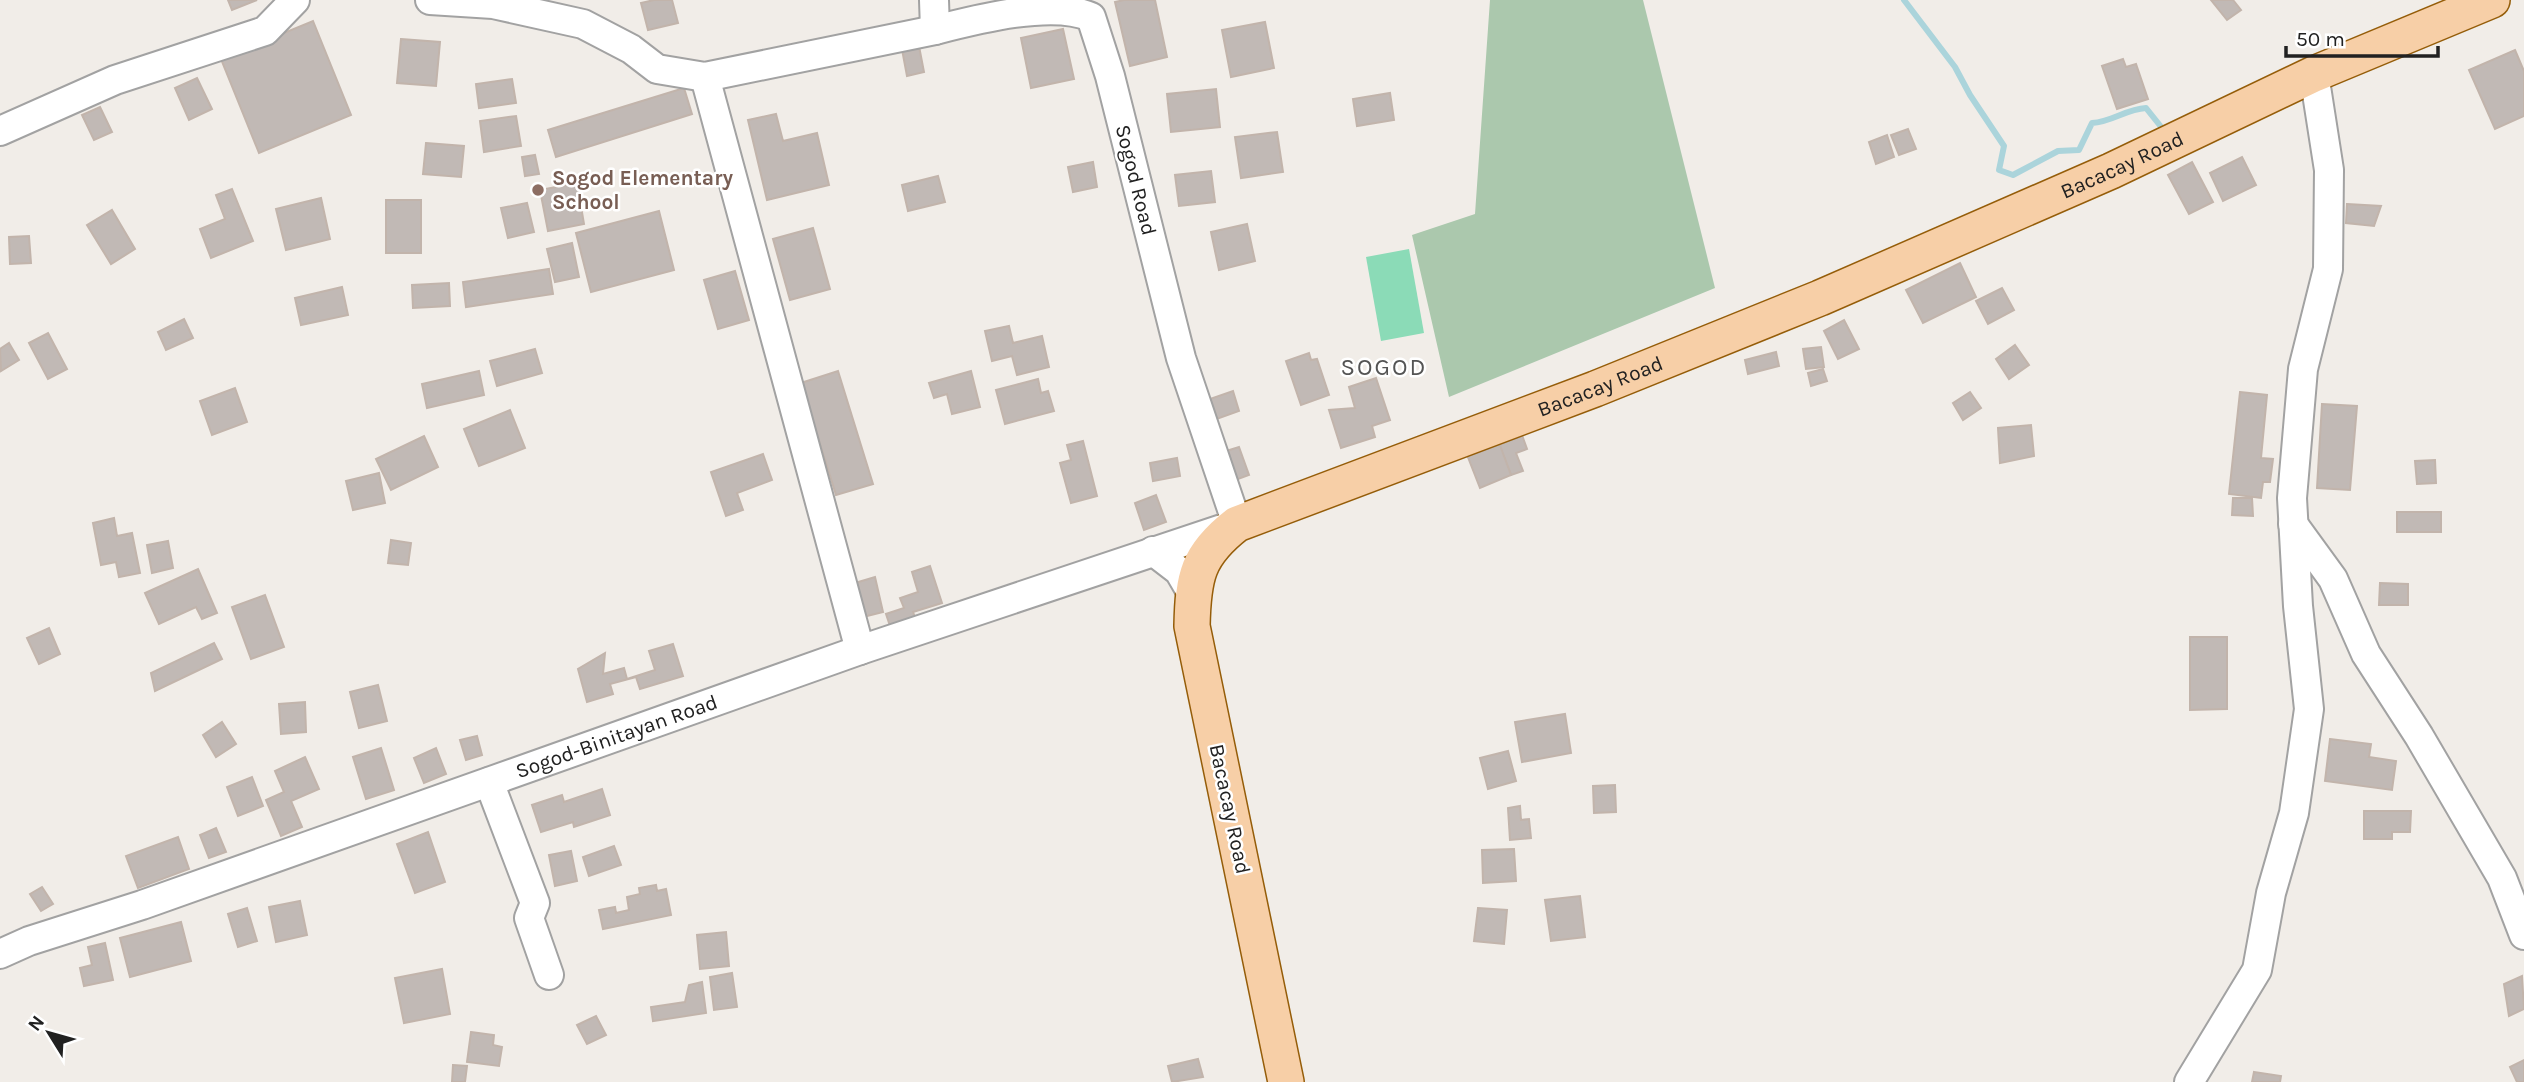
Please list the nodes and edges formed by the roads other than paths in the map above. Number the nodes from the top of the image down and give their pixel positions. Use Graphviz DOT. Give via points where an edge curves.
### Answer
graph roads {
  1 [pos="295,0"];
  2 [pos="430,0"];
  3 [pos="934,0"];
  4 [pos="2492,0"];
  5 [pos="935,30"];
  6 [pos="2314,74"];
  7 [pos="705,77"];
  8 [pos="0,131"];
  9 [pos="1237,524"];
  10 [pos="2293,524"];
  11 [pos="1153,551"];
  12 [pos="1193,595"];
  13 [pos="860,650"];
  14 [pos="489,782"];
  15 [pos="2524,935"];
  16 [pos="0,954"];
  17 [pos="549,975"];
  18 [pos="1286,1082"];
  19 [pos="2189,1082"];
  1 -- 8 [label="street" via="265,31 115,80"];
  2 -- 7 [label="street" via="493,4 583,24 631,49 657,69"];
  3 -- 5 [label="street"];
  4 -- 6 [label="main road, Bacacay Road"];
  5 -- 7 [label="street, Sogod Road"];
  5 -- 9 [label="street, Sogod Road" via="1025,8 1079,9 1091,17 1181,358"];
  6 -- 9 [label="main road, Bacacay Road" via="2111,171 1820,298 1595,389"];
  6 -- 10 [label="street" via="2329,170 2328,269 2304,369"];
  7 -- 13 [label="street"];
  9 -- 11 [label="street, Sogod-Binitayan Road"];
  9 -- 12 [label="main road, Bacacay Road" via="1208,551 1198,569"];
  10 -- 15 [label="street" via="2333,579 2367,654 2502,878"];
  10 -- 19 [label="street" via="2309,709 2294,813 2271,892 2257,970"];
  11 -- 12 [label="street" via="1179,571"];
  11 -- 13 [label="street, Sogod-Binitayan Road"];
  12 -- 18 [label="main road, Bacacay Road" via="1192,626"];
  13 -- 14 [label="street, Sogod-Binitayan Road"];
  14 -- 16 [label="street, Sogod-Binitayan Road"];
  14 -- 17 [label="street" via="535,903 529,918"];
}
